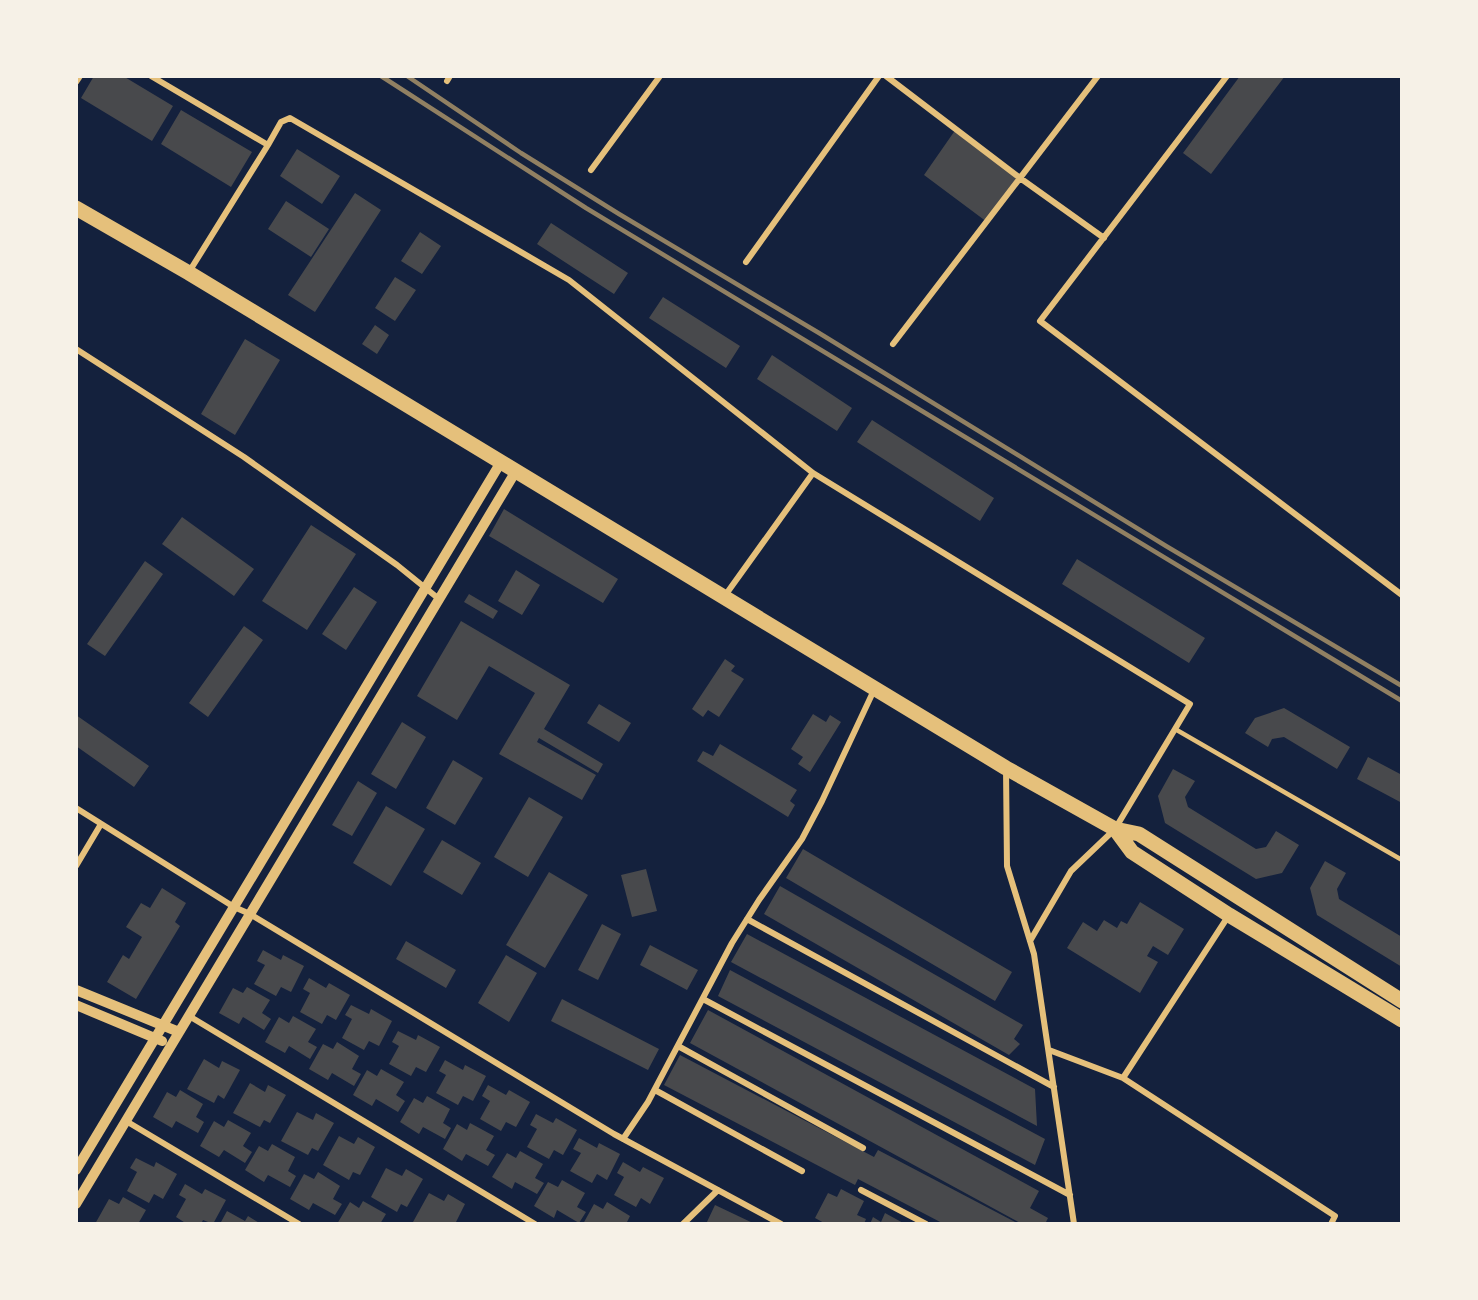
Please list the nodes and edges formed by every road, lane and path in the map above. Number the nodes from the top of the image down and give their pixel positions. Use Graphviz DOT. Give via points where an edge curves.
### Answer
graph roads {
  1 [pos="80,76"];
  2 [pos="151,76"];
  3 [pos="660,76"];
  4 [pos="879,76"];
  5 [pos="886,76"];
  6 [pos="1098,76"];
  7 [pos="1227,76"];
  8 [pos="76,82"];
  9 [pos="268,145"];
  10 [pos="591,170"];
  11 [pos="1020,178"];
  12 [pos="76,208"];
  13 [pos="1104,237"];
  14 [pos="746,262"];
  15 [pos="189,273"];
  16 [pos="893,344"];
  17 [pos="76,349"];
  18 [pos="501,462"];
  19 [pos="516,471"];
  20 [pos="813,473"];
  21 [pos="426,589"];
  22 [pos="1401,595"];
  23 [pos="724,597"];
  24 [pos="440,600"];
  25 [pos="874,689"];
  26 [pos="1175,729"];
  27 [pos="1006,768"];
  28 [pos="76,808"];
  29 [pos="101,824"];
  30 [pos="1115,830"];
  31 [pos="1401,860"];
  32 [pos="76,866"];
  33 [pos="234,907"];
  34 [pos="250,914"];
  35 [pos="1229,915"];
  36 [pos="747,919"];
  37 [pos="1030,941"];
  38 [pos="76,990"];
  39 [pos="703,999"];
  40 [pos="1401,1001"];
  41 [pos="76,1005"];
  42 [pos="189,1017"];
  43 [pos="1401,1020"];
  44 [pos="163,1025"];
  45 [pos="179,1032"];
  46 [pos="156,1038"];
  47 [pos="171,1045"];
  48 [pos="678,1046"];
  49 [pos="1048,1050"];
  50 [pos="1123,1078"];
  51 [pos="1054,1087"];
  52 [pos="655,1090"];
  53 [pos="126,1121"];
  54 [pos="623,1139"];
  55 [pos="862,1148"];
  56 [pos="76,1170"];
  57 [pos="802,1171"];
  58 [pos="718,1190"];
  59 [pos="861,1190"];
  60 [pos="1070,1195"];
  61 [pos="76,1204"];
  62 [pos="299,1224"];
  63 [pos="536,1224"];
  64 [pos="683,1224"];
  65 [pos="781,1224"];
  66 [pos="926,1224"];
  67 [pos="1074,1224"];
  68 [pos="1331,1224"];
  1 -- 8 [label="street"];
  2 -- 9 [label="street"];
  3 -- 10 [label="street"];
  4 -- 14 [label="street"];
  5 -- 11 [label="street"];
  6 -- 11 [label="street"];
  7 -- 13 [label="street"];
  9 -- 15 [label="street"];
  9 -- 20 [label="street" via="281,122 290,118 569,280"];
  11 -- 13 [label="street"];
  11 -- 16 [label="street"];
  12 -- 15 [label="main road"];
  13 -- 22 [label="street" via="1040,321"];
  15 -- 18 [label="main road"];
  17 -- 21 [label="street" via="244,457"];
  18 -- 19 [label="main road"];
  18 -- 21 [label="street"];
  19 -- 23 [label="main road"];
  19 -- 24 [label="street"];
  20 -- 23 [label="street"];
  20 -- 26 [label="street" via="1190,704"];
  21 -- 24 [label="street"];
  21 -- 33 [label="street"];
  23 -- 25 [label="main road"];
  24 -- 34 [label="street"];
  25 -- 27 [label="main road"];
  25 -- 36 [label="street" via="807,830"];
  26 -- 30 [label="street"];
  26 -- 31 [label="lane"];
  27 -- 30 [label="main road"];
  27 -- 37 [label="street" via="1007,866"];
  28 -- 29 [label="street"];
  29 -- 32 [label="street"];
  29 -- 33 [label="street"];
  30 -- 35 [label="main road" via="1132,852"];
  30 -- 37 [label="street" via="1071,871"];
  30 -- 40 [label="main road" via="1139,834"];
  33 -- 34 [label="street"];
  33 -- 44 [label="street"];
  34 -- 42 [label="street"];
  34 -- 54 [label="street"];
  35 -- 43 [label="main road"];
  35 -- 50 [label="street"];
  36 -- 39 [label="street"];
  36 -- 51 [label="street"];
  37 -- 49 [label="street"];
  38 -- 44 [label="street"];
  39 -- 48 [label="street"];
  39 -- 60 [label="street"];
  41 -- 46 [label="street"];
  42 -- 45 [label="street"];
  42 -- 63 [label="street"];
  44 -- 45 [label="street"];
  44 -- 46 [label="street"];
  45 -- 47 [label="street"];
  46 -- 47 [label="street"];
  46 -- 56 [label="street"];
  47 -- 53 [label="street"];
  48 -- 52 [label="street"];
  48 -- 55 [label="street"];
  49 -- 50 [label="street"];
  49 -- 51 [label="street"];
  50 -- 68 [label="street" via="1335,1216"];
  51 -- 60 [label="street"];
  52 -- 54 [label="street"];
  52 -- 57 [label="street"];
  53 -- 61 [label="street"];
  53 -- 62 [label="street"];
  54 -- 58 [label="street"];
  58 -- 64 [label="street"];
  58 -- 65 [label="street"];
  59 -- 66 [label="street"];
  60 -- 67 [label="street"];
}
